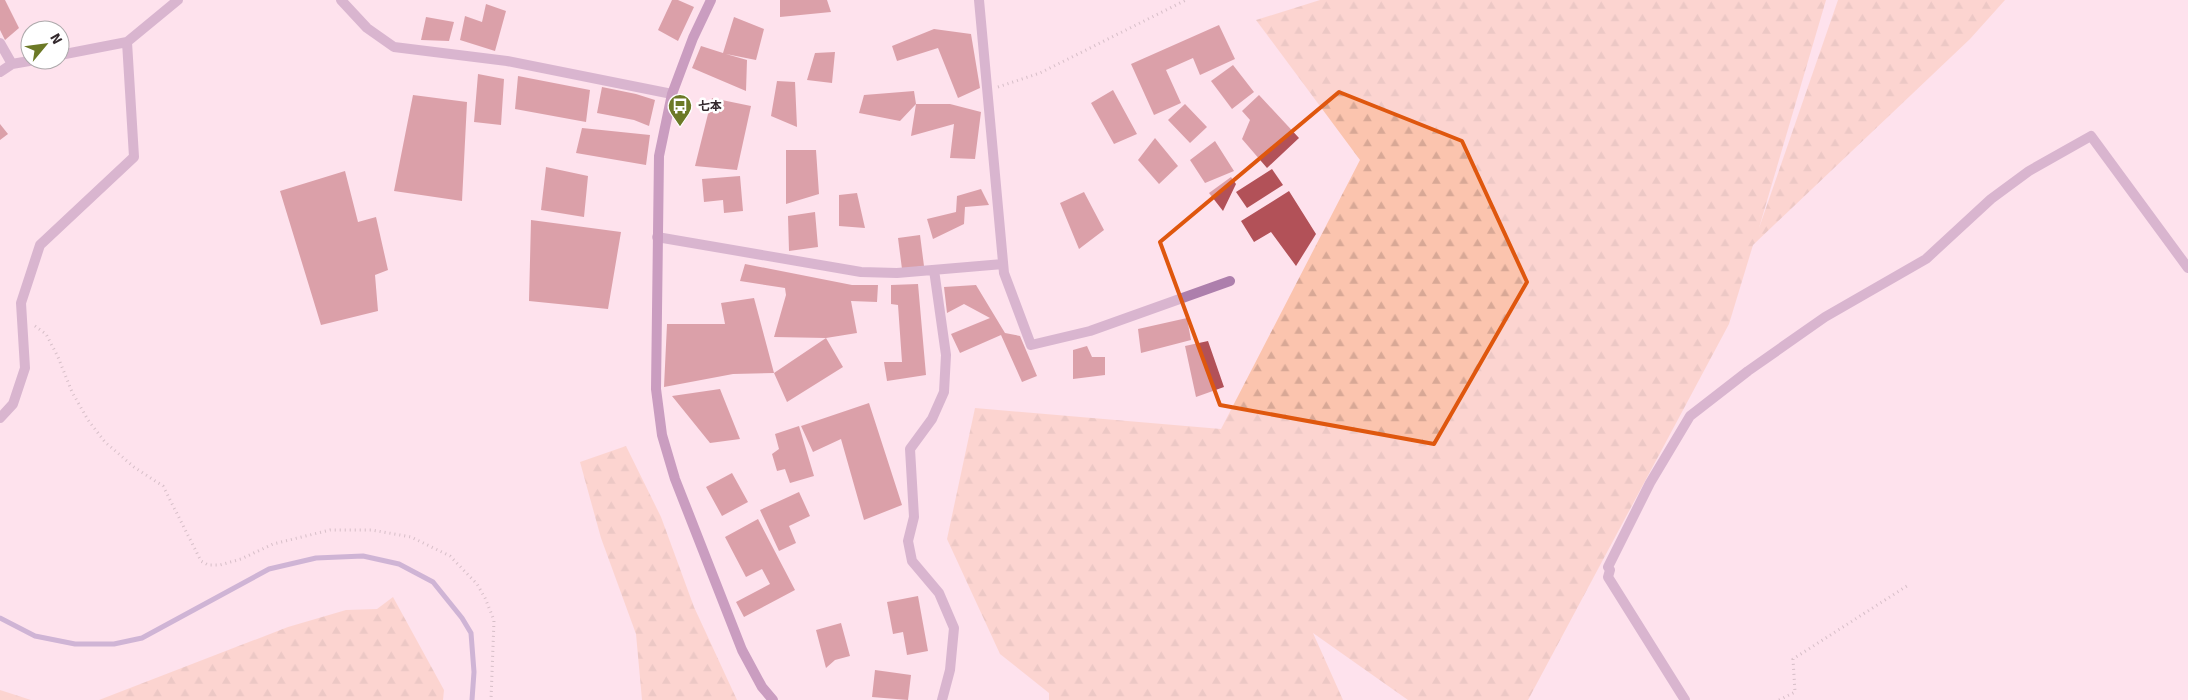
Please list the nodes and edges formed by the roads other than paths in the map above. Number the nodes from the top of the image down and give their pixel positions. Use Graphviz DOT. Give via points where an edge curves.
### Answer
graph roads {
  1 [pos="178,0"];
  2 [pos="341,0"];
  3 [pos="711,0"];
  4 [pos="979,0"];
  5 [pos="127,42"];
  6 [pos="0,43"];
  7 [pos="70,53"];
  8 [pos="20,63"];
  9 [pos="12,64"];
  10 [pos="0,72"];
  11 [pos="672,94"];
  12 [pos="658,237"];
  13 [pos="1003,264"];
  14 [pos="2188,268"];
  15 [pos="934,270"];
  16 [pos="1230,281"];
  17 [pos="0,418"];
  18 [pos="773,700"];
  19 [pos="942,700"];
  20 [pos="1685,700"];
  1 -- 5 [label="street"];
  2 -- 11 [label="street" via="367,28 394,47 507,61"];
  3 -- 11 [label="street"];
  4 -- 13 [label="street"];
  5 -- 7 [label="street"];
  5 -- 17 [label="street" via="134,157 40,244 21,303 25,368 13,404"];
  6 -- 9 [label="street"];
  8 -- 9 [label="street"];
  9 -- 10 [label="street"];
  11 -- 12 [label="street" via="659,156"];
  12 -- 15 [label="street" via="862,272"];
  12 -- 18 [label="street" via="656,389 662,435 675,479 742,650"];
  13 -- 15 [label="street"];
  13 -- 16 [label="street" via="1031,345 1090,331"];
  14 -- 20 [label="street" via="2091,136 2029,171 1991,199 1926,259 1825,317 1690,416 1650,482 1608,567 1608,576"];
  15 -- 19 [label="street" via="946,355 944,392 932,420 910,449 914,517 908,541 912,561 938,593 954,628 950,670"];
}
